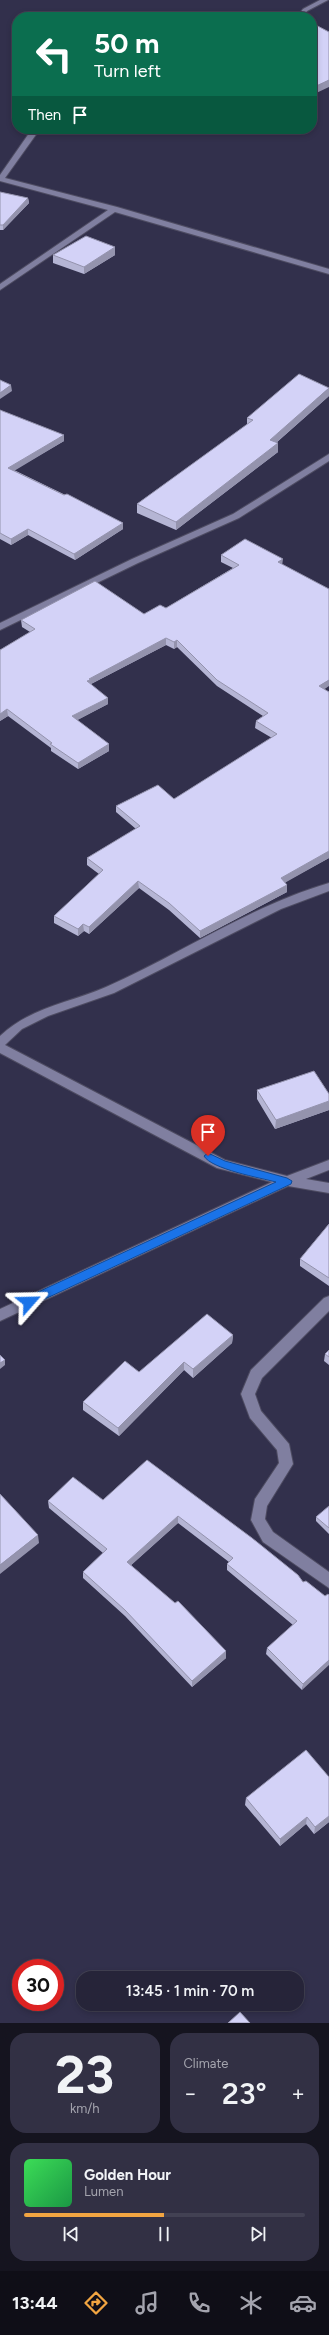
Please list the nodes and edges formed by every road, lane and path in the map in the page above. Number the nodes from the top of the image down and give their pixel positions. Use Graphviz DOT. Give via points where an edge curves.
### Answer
graph roads {
  1 [pos="325,0"];
  2 [pos="304,12"];
  3 [pos="32,134"];
  4 [pos="1,179"];
  5 [pos="114,209"];
  6 [pos="329,272"];
  7 [pos="0,288"];
  8 [pos="329,457"];
  9 [pos="0,628"];
  10 [pos="329,887"];
  11 [pos="0,1043"];
  12 [pos="0,1048"];
  13 [pos="329,1165"];
  14 [pos="287,1181"];
  15 [pos="329,1188"];
  16 [pos="329,1302"];
  17 [pos="0,1315"];
  18 [pos="329,1581"];
  1 -- 2 [label="street"];
  3 -- 4 [label="street"];
  4 -- 5 [label="street"];
  5 -- 6 [label="street"];
  5 -- 7 [label="street"];
  8 -- 9 [label="street" via="236,516 135,561"];
  10 -- 11 [label="street" via="277,906 110,990 44,1013 18,1026"];
  12 -- 14 [label="street" via="222,1164"];
  13 -- 14 [label="street"];
  14 -- 15 [label="street"];
  14 -- 17 [label="street"];
  16 -- 18 [label="street" via="256,1374 248,1394 255,1414 284,1448 286,1464 260,1504 258,1520 268,1537"];
}
